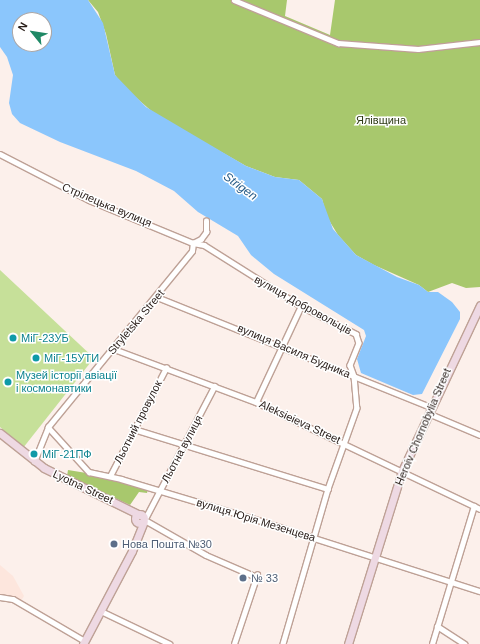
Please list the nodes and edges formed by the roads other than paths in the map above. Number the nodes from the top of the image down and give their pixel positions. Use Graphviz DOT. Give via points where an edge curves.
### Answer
graph roads {
  1 [pos="234,0"];
  2 [pos="480,42"];
  3 [pos="0,154"];
  4 [pos="206,221"];
  5 [pos="193,243"];
  6 [pos="157,297"];
  7 [pos="480,305"];
  8 [pos="301,306"];
  9 [pos="282,346"];
  10 [pos="114,349"];
  11 [pos="166,368"];
  12 [pos="354,376"];
  13 [pos="215,386"];
  14 [pos="256,402"];
  15 [pos="429,410"];
  16 [pos="48,427"];
  17 [pos="134,429"];
  18 [pos="0,433"];
  19 [pos="480,435"];
  20 [pos="343,443"];
  21 [pos="184,446"];
  22 [pos="34,462"];
  23 [pos="402,471"];
  24 [pos="110,476"];
  25 [pos="328,489"];
  26 [pos="160,491"];
  27 [pos="474,506"];
  28 [pos="480,509"];
  29 [pos="140,519"];
  30 [pos="314,537"];
  31 [pos="375,557"];
  32 [pos="450,582"];
  33 [pos="480,591"];
  34 [pos="0,597"];
  35 [pos="100,611"];
  36 [pos="437,626"];
  37 [pos="84,642"];
  38 [pos="170,644"];
  39 [pos="234,644"];
  40 [pos="283,644"];
  41 [pos="348,644"];
  42 [pos="432,644"];
  43 [pos="465,644"];
  1 -- 2 [label="street" via="338,43 418,49"];
  3 -- 5 [label="street, Стрілецька вулиця" via="89,200"];
  4 -- 5 [label="street, Stryletska Street" via="206,232 201,240"];
  5 -- 6 [label="street, Stryletska Street" via="192,251"];
  5 -- 8 [label="street, вулиця Добровольців" via="204,245"];
  6 -- 9 [label="street, вулиця Василя Будника"];
  6 -- 10 [label="street, Stryletska Street"];
  7 -- 15 [label="main road, Heroiv Chornobylia Street"];
  8 -- 9 [label="street"];
  8 -- 12 [label="street, вулиця Добровольців" via="356,334 359,343 350,365"];
  9 -- 12 [label="street, вулиця Василя Будника"];
  9 -- 14 [label="street"];
  10 -- 11 [label="street, Aleksieieva Street"];
  10 -- 16 [label="street, Stryletska Street"];
  11 -- 13 [label="street, Aleksieieva Street"];
  11 -- 17 [label="street, Льотний провулок"];
  12 -- 15 [label="street, вулиця Василя Будника"];
  12 -- 20 [label="street, вулиця Добровольців" via="357,408"];
  13 -- 14 [label="street, Aleksieieva Street"];
  13 -- 21 [label="street, Льотна вулиця"];
  14 -- 20 [label="street, Aleksieieva Street"];
  15 -- 19 [label="street, вулиця Василя Будника"];
  15 -- 23 [label="main road, Heroiv Chornobylia Street"];
  16 -- 22 [label="street, Stryletska Street"];
  16 -- 24 [label="street, вулиця Юрія Мезенцева" via="89,472"];
  17 -- 21 [label="street"];
  17 -- 24 [label="street, Льотний провулок"];
  18 -- 22 [label="main road, Lyotna Street"];
  20 -- 23 [label="street, Aleksieieva Street"];
  20 -- 25 [label="street, вулиця Добровольців"];
  21 -- 25 [label="street"];
  21 -- 26 [label="street, Льотна вулиця"];
  22 -- 29 [label="main road, Lyotna Street" via="132,512"];
  23 -- 27 [label="street, Aleksieieva Street"];
  23 -- 31 [label="main road, Heroiv Chornobylia Street"];
  24 -- 26 [label="street, вулиця Юрія Мезенцева"];
  25 -- 30 [label="street, вулиця Добровольців"];
  26 -- 29 [label="street, Льотна вулиця" via="149,511"];
  26 -- 30 [label="street, вулиця Юрія Мезенцева"];
  27 -- 28 [label="street, Aleksieieva Street"];
  27 -- 32 [label="street"];
  29 -- 35 [label="main road, Льотна вулиця" via="132,551"];
  29 -- 39 [label="street" via="206,555 254,575"];
  30 -- 31 [label="street, вулиця Юрія Мезенцева"];
  30 -- 40 [label="street, вулиця Добровольців"];
  31 -- 32 [label="street, вулиця Юрія Мезенцева"];
  31 -- 41 [label="main road, Heroiv Chornobylia Street"];
  32 -- 33 [label="street, вулиця Юрія Мезенцева"];
  32 -- 36 [label="street"];
  34 -- 37 [label="street" via="13,599"];
  35 -- 37 [label="main road, Льотна вулиця"];
  35 -- 38 [label="street"];
  36 -- 42 [label="street"];
  36 -- 43 [label="street"];
}
